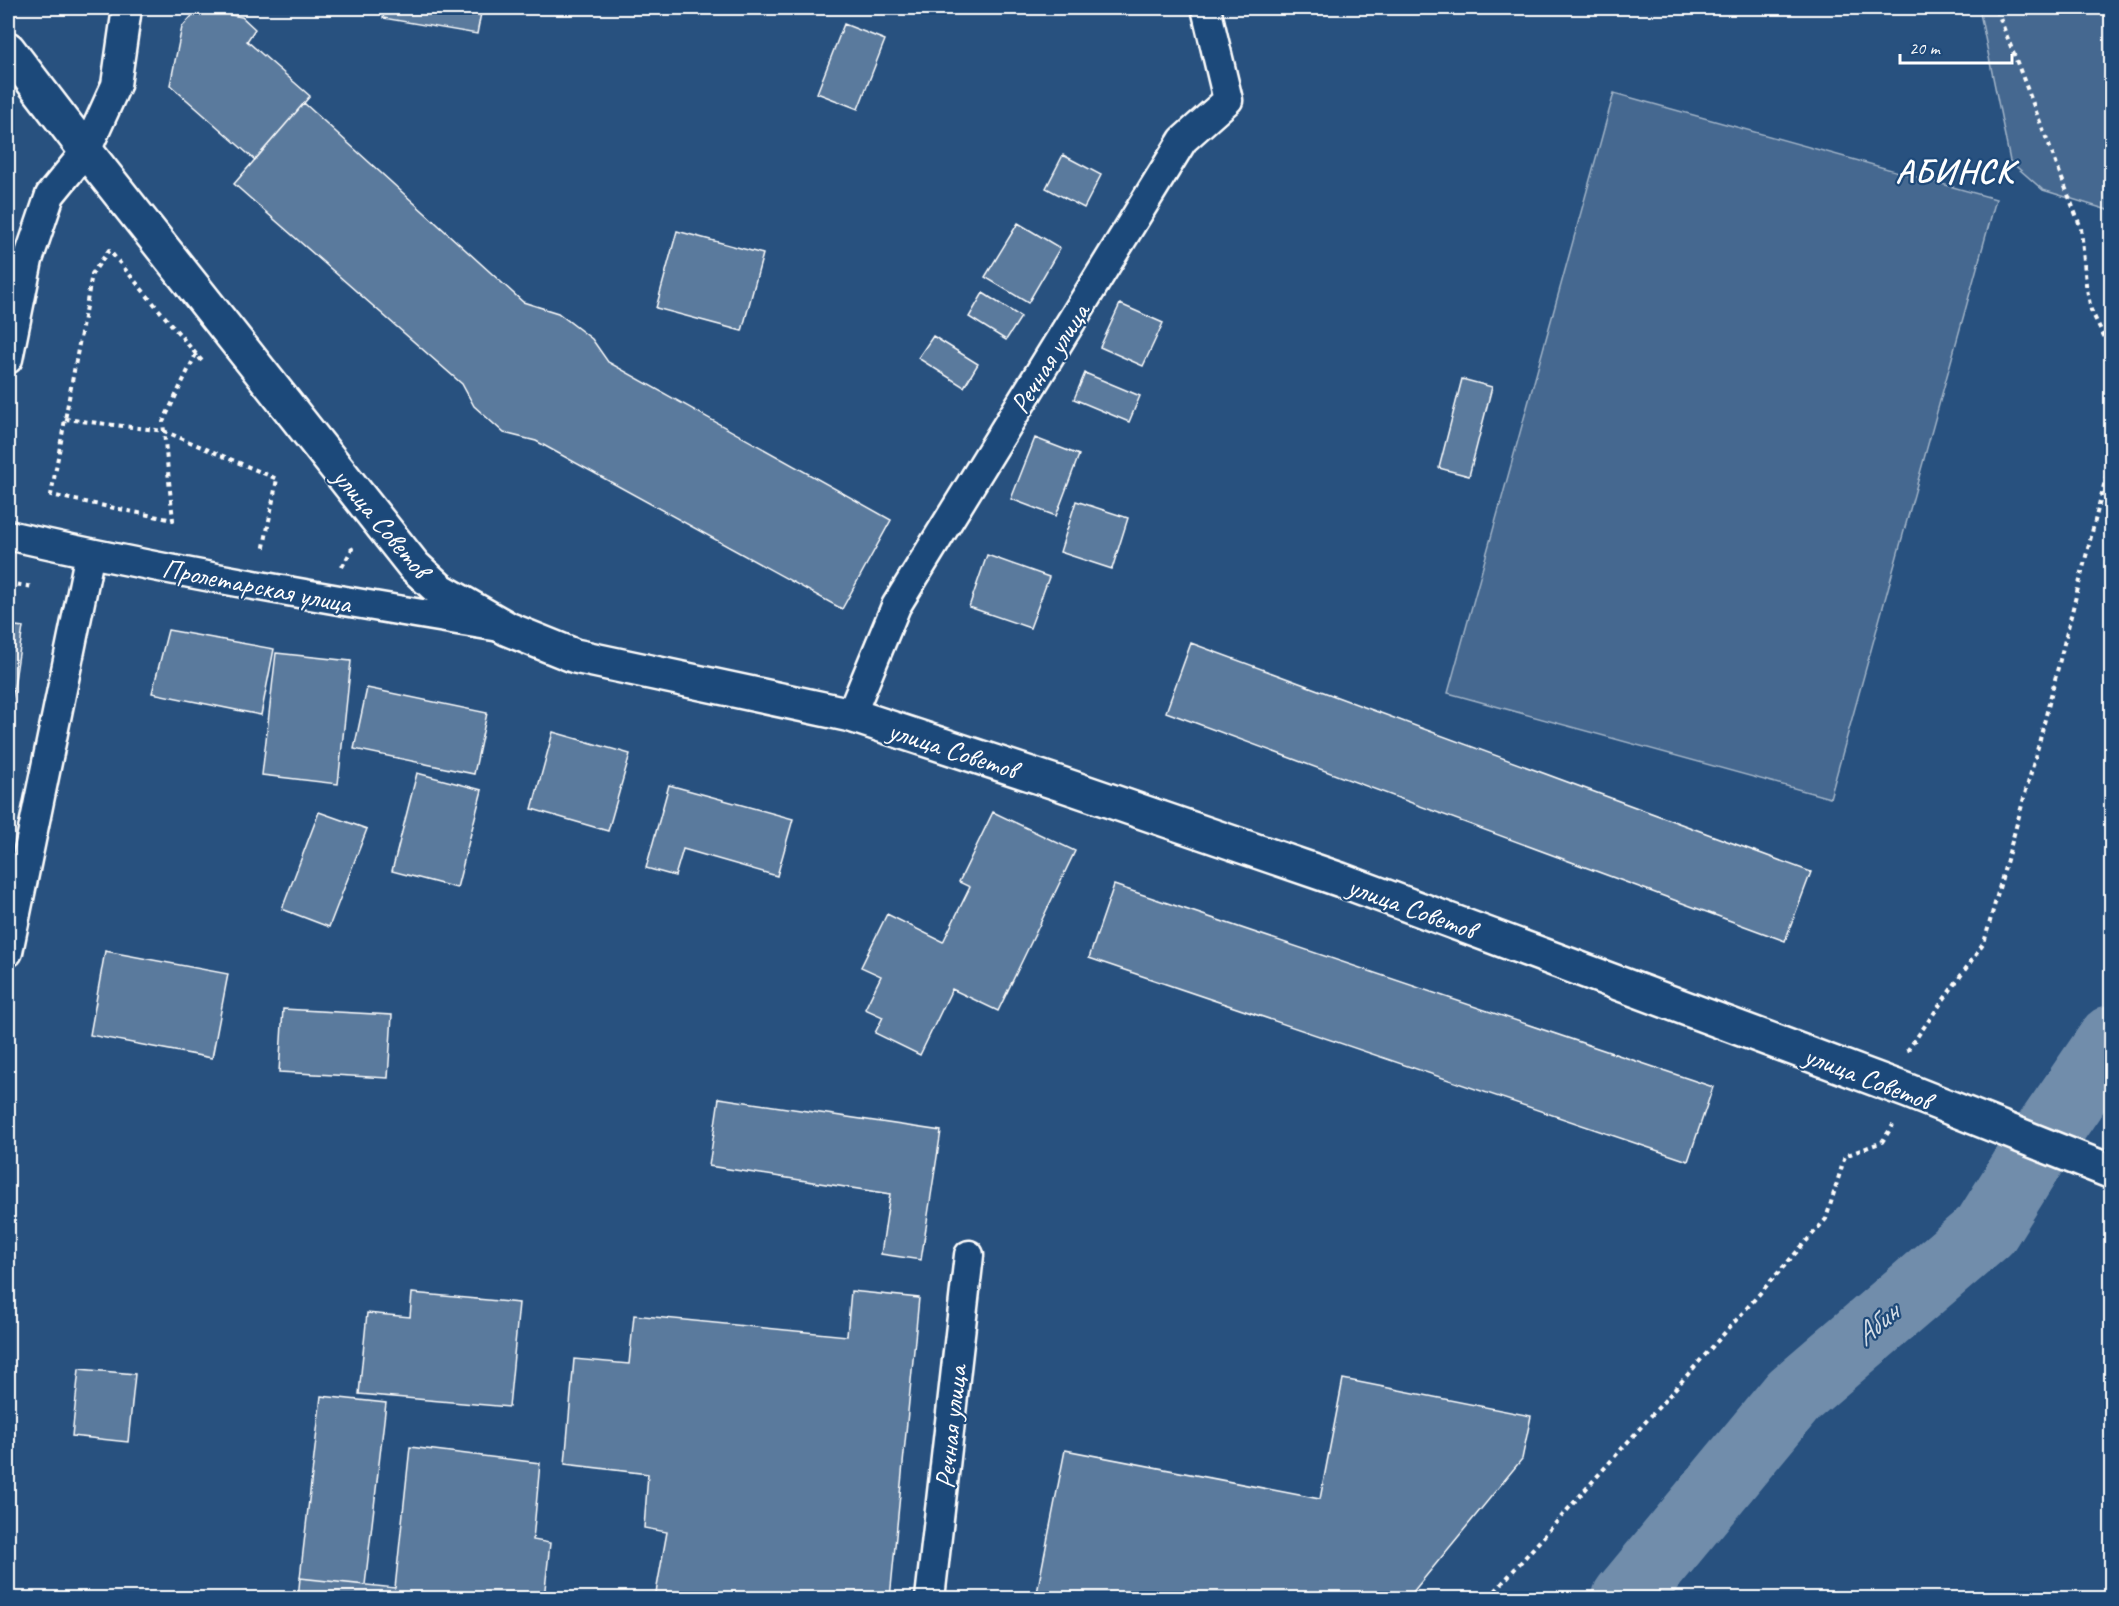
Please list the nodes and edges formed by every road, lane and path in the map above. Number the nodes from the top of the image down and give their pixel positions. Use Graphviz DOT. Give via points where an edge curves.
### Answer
graph roads {
  1 [pos="127,8"];
  2 [pos="1206,8"];
  3 [pos="1996,8"];
  4 [pos="8,49"];
  5 [pos="86,151"];
  6 [pos="196,354"];
  7 [pos="8,359"];
  8 [pos="204,363"];
  9 [pos="65,419"];
  10 [pos="164,431"];
  11 [pos="8,535"];
  12 [pos="345,540"];
  13 [pos="90,553"];
  14 [pos="261,559"];
  15 [pos="340,570"];
  16 [pos="8,583"];
  17 [pos="33,587"];
  18 [pos="508,629"];
  19 [pos="851,715"];
  20 [pos="8,951"];
  21 [pos="1906,1051"];
  22 [pos="1894,1124"];
  23 [pos="2112,1172"];
  24 [pos="969,1255"];
  25 [pos="930,1599"];
  26 [pos="1489,1599"];
  1 -- 5 [label="street" via="116,85"];
  2 -- 19 [label="street, Речная улица" via="1228,100 1183,140 896,606"];
  3 -- 21 [label="path" via="2081,228 2091,310 2108,344 2111,456 1984,943"];
  4 -- 5 [label="main road, улица Советов"];
  5 -- 7 [label="street" via="50,195 28,260"];
  5 -- 18 [label="main road, улица Советов" via="414,566 440,590"];
  6 -- 8 [label="path"];
  6 -- 9 [label="path" via="109,250 92,274"];
  6 -- 10 [label="path" via="163,422"];
  9 -- 10 [label="path"];
  9 -- 10 [label="path" via="51,495 173,520"];
  10 -- 14 [label="path" via="276,479"];
  11 -- 13 [label="street, Пролетарская улица"];
  12 -- 15 [label="path" via="352,549"];
  13 -- 18 [label="street, Пролетарская улица"];
  13 -- 20 [label="street"];
  16 -- 17 [label="path"];
  18 -- 19 [label="main road, улица Советов" via="574,656"];
  19 -- 23 [label="main road, улица Советов" via="1341,880 1908,1091"];
  22 -- 26 [label="path" via="1882,1142 1845,1156 1826,1219"];
  24 -- 25 [label="street, Речная улица"];
}
